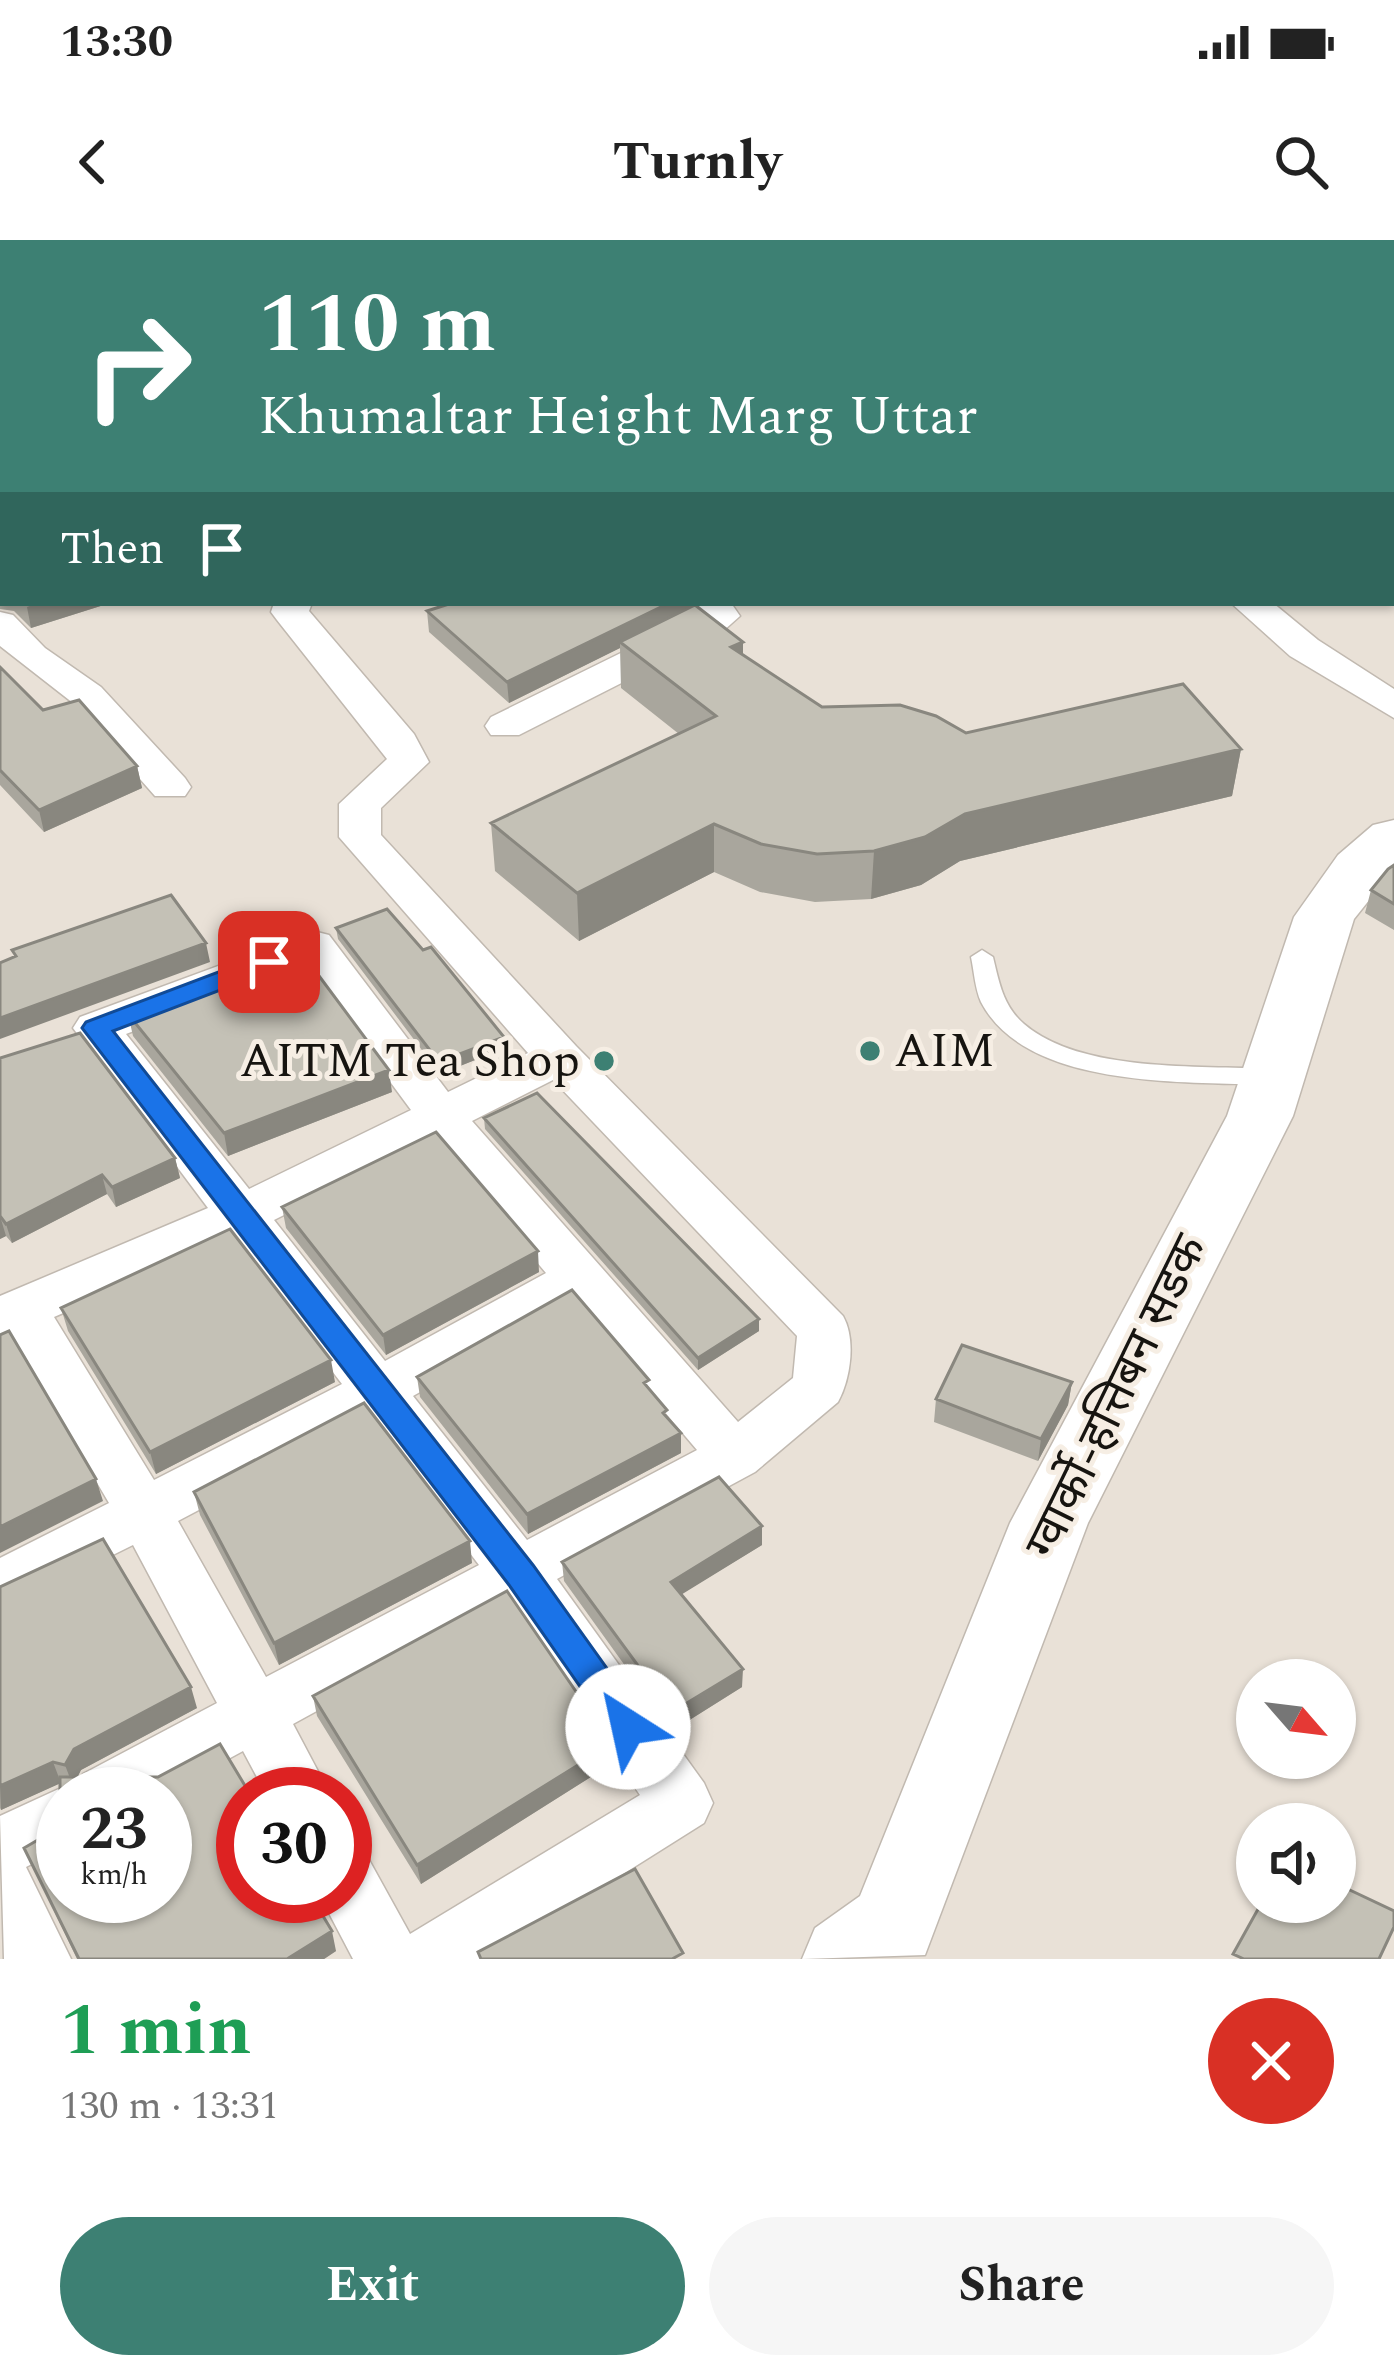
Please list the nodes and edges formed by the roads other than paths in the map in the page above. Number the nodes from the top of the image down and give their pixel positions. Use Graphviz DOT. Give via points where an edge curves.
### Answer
graph roads {
  1 [pos="292,606"];
  2 [pos="714,606"];
  3 [pos="1254,606"];
  4 [pos="0,623"];
  5 [pos="15,661"];
  6 [pos="1394,706"];
  7 [pos="505,726"];
  8 [pos="170,787"];
  9 [pos="1394,838"];
  10 [pos="982,957"];
  11 [pos="559,1057"];
  12 [pos="1274,1077"];
  13 [pos="443,1119"];
  14 [pos="242,1215"];
  15 [pos="578,1279"];
  16 [pos="11,1313"];
  17 [pos="379,1390"];
  18 [pos="735,1456"];
  19 [pos="144,1512"];
  20 [pos="521,1575"];
  21 [pos="0,1586"];
  22 [pos="257,1716"];
  23 [pos="158,1767"];
  24 [pos="284,1767"];
  25 [pos="36,1830"];
  26 [pos="0,1848"];
  27 [pos="0,1881"];
  28 [pos="369,1923"];
  29 [pos="890,1948"];
  30 [pos="38,1959"];
  31 [pos="388,1959"];
  32 [pos="429,1959"];
  1 -- 11 [label="street" via="409,762 360,804 360,837"];
  2 -- 7 [label="street" via="721,616 709,624"];
  3 -- 6 [label="street"];
  4 -- 5 [label="street"];
  5 -- 8 [label="street" via="87,695"];
  9 -- 12 [label="main road, ग्वार्को-हत्तिबन सडक" via="1359,868 1324,917"];
  10 -- 12 [label="lane" via="982,992 1022,1039 1072,1061"];
  11 -- 13 [label="street"];
  11 -- 18 [label="street" via="824,1330 819,1387"];
  12 -- 29 [label="main road, ग्वार्को-हत्तिबन सडक" via="1049,1523"];
  13 -- 14 [label="street"];
  13 -- 14 [label="street" via="313,945 77,1034"];
  13 -- 15 [label="street"];
  14 -- 16 [label="street"];
  14 -- 17 [label="street"];
  15 -- 17 [label="street"];
  15 -- 18 [label="street"];
  16 -- 19 [label="street"];
  17 -- 19 [label="street"];
  17 -- 20 [label="street"];
  18 -- 20 [label="street"];
  19 -- 21 [label="street"];
  19 -- 22 [label="street"];
  20 -- 22 [label="street"];
  20 -- 32 [label="street" via="682,1803"];
  22 -- 23 [label="street"];
  22 -- 24 [label="street"];
  25 -- 26 [label="street"];
  27 -- 30 [label="street"];
  28 -- 31 [label="street"];
}
